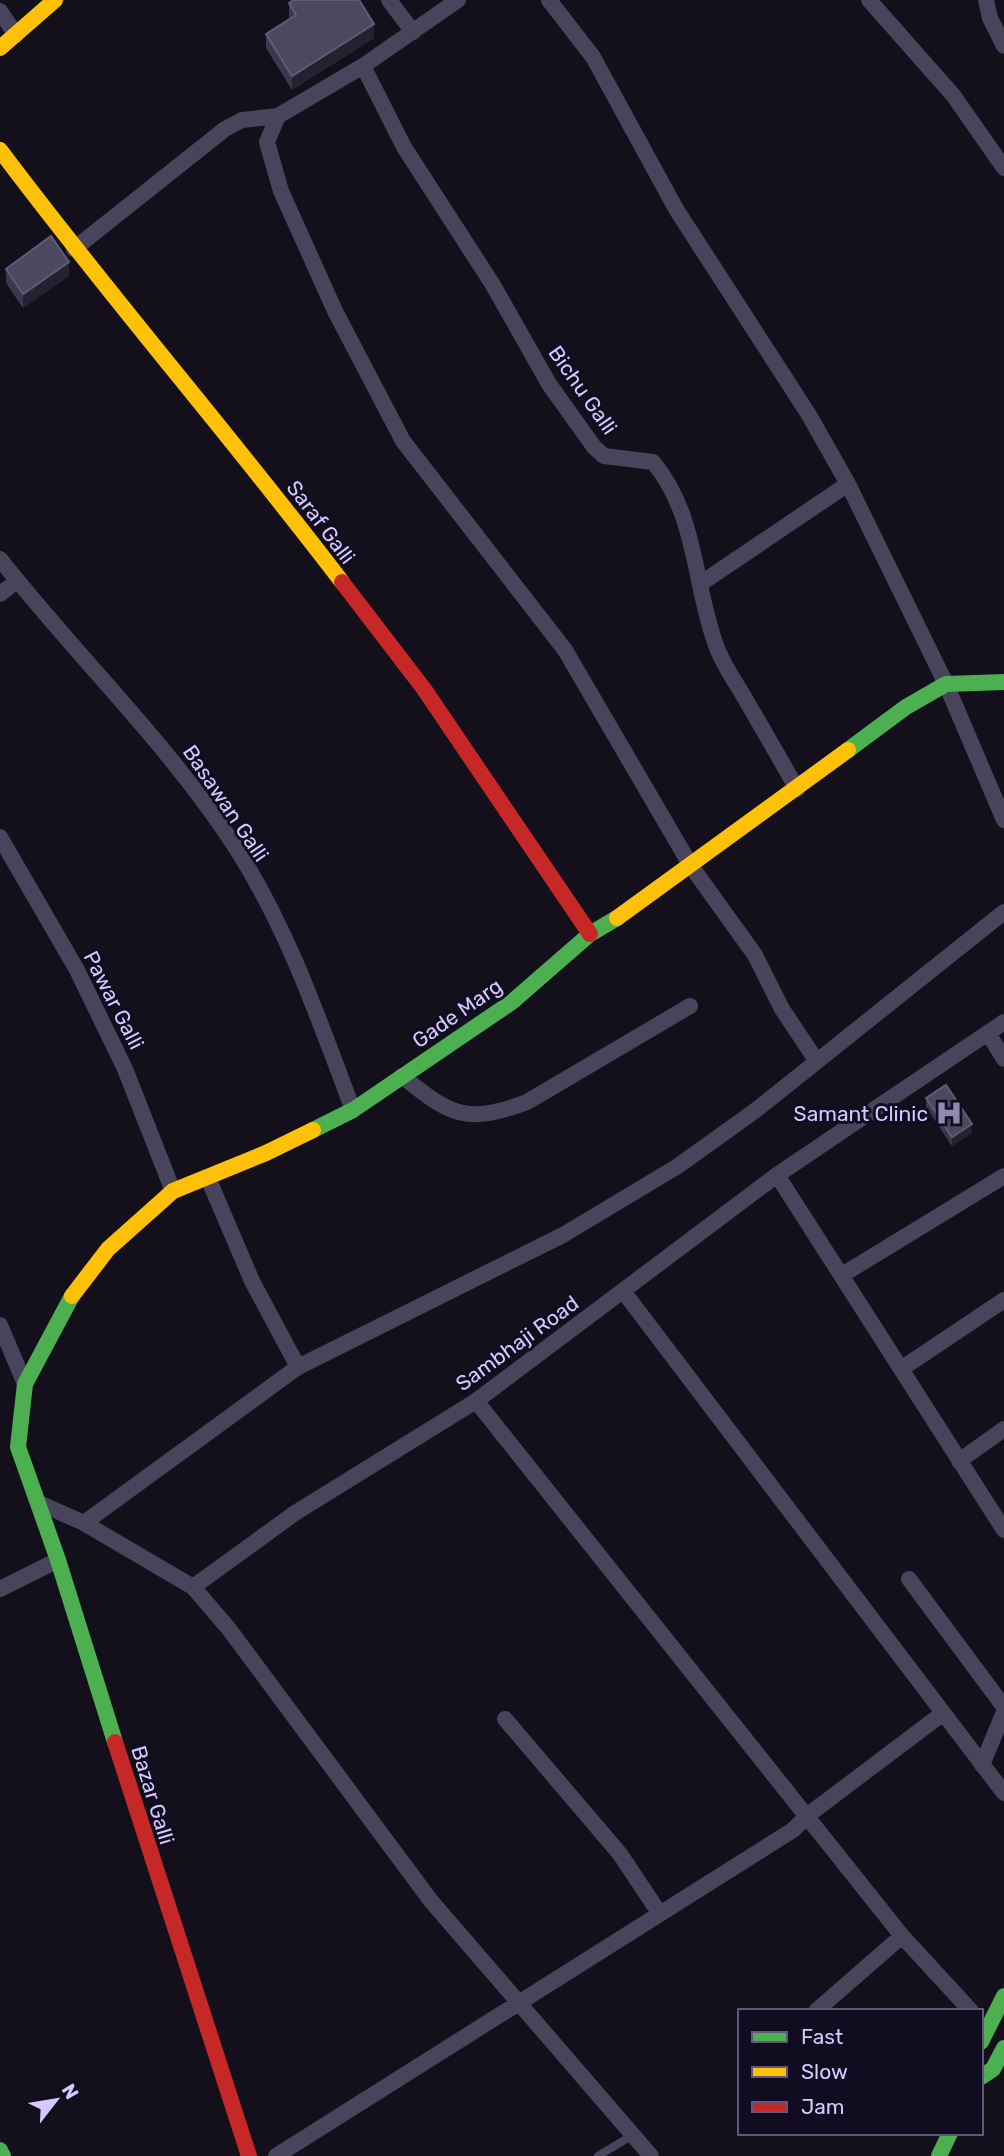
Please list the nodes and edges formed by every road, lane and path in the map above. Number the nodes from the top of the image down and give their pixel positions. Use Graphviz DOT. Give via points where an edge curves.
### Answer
graph roads {
  1 [pos="55,0"];
  2 [pos="389,0"];
  3 [pos="458,0"];
  4 [pos="549,0"];
  5 [pos="869,0"];
  6 [pos="986,0"];
  7 [pos="0,11"];
  8 [pos="413,32"];
  9 [pos="16,35"];
  10 [pos="1004,46"];
  11 [pos="0,48"];
  12 [pos="363,66"];
  13 [pos="278,116"];
  14 [pos="0,150"];
  15 [pos="1004,168"];
  16 [pos="74,249"];
  17 [pos="848,484"];
  18 [pos="0,559"];
  19 [pos="17,581"];
  20 [pos="700,584"];
  21 [pos="0,594"];
  22 [pos="1004,682"];
  23 [pos="946,684"];
  24 [pos="797,789"];
  25 [pos="1004,820"];
  26 [pos="0,837"];
  27 [pos="691,866"];
  28 [pos="1004,912"];
  29 [pos="590,934"];
  30 [pos="690,1006"];
  31 [pos="1004,1022"];
  32 [pos="988,1033"];
  33 [pos="1004,1059"];
  34 [pos="816,1060"];
  35 [pos="402,1076"];
  36 [pos="353,1110"];
  37 [pos="777,1175"];
  38 [pos="1004,1176"];
  39 [pos="208,1178"];
  40 [pos="173,1191"];
  41 [pos="842,1276"];
  42 [pos="622,1291"];
  43 [pos="1004,1300"];
  44 [pos="0,1325"];
  45 [pos="298,1367"];
  46 [pos="901,1369"];
  47 [pos="25,1384"];
  48 [pos="476,1401"];
  49 [pos="1004,1429"];
  50 [pos="18,1447"];
  51 [pos="0,1451"];
  52 [pos="959,1461"];
  53 [pos="39,1503"];
  54 [pos="84,1523"];
  55 [pos="1004,1530"];
  56 [pos="58,1560"];
  57 [pos="909,1579"];
  58 [pos="193,1587"];
  59 [pos="0,1589"];
  60 [pos="1004,1710"];
  61 [pos="942,1714"];
  62 [pos="505,1719"];
  63 [pos="982,1765"];
  64 [pos="1004,1793"];
  65 [pos="807,1815"];
  66 [pos="660,1914"];
  67 [pos="902,1936"];
  68 [pos="1004,1997"];
  69 [pos="520,2004"];
  70 [pos="818,2009"];
  71 [pos="969,2009"];
  72 [pos="983,2031"];
  73 [pos="1004,2048"];
  74 [pos="983,2076"];
  75 [pos="633,2135"];
  76 [pos="949,2135"];
  77 [pos="0,2150"];
  78 [pos="941,2155"];
  79 [pos="3,2156"];
  80 [pos="249,2156"];
  81 [pos="276,2156"];
  82 [pos="598,2156"];
  83 [pos="651,2156"];
  1 -- 9 [label="street"];
  2 -- 8 [label="street"];
  3 -- 8 [label="street"];
  4 -- 17 [label="street" via="593,57 676,209 809,415"];
  5 -- 15 [label="street" via="953,95"];
  6 -- 10 [label="street"];
  7 -- 9 [label="street"];
  8 -- 12 [label="street"];
  9 -- 11 [label="street"];
  12 -- 13 [label="street"];
  12 -- 20 [label="street, Bichu Galli" via="404,147 493,285 549,384 594,447 604,456 653,461 665,477 690,533"];
  13 -- 16 [label="street" via="250,118 225,129"];
  13 -- 27 [label="street" via="267,142 281,191 385,411 423,469 565,650"];
  14 -- 16 [label="street, Saraf Galli"];
  16 -- 29 [label="street, Saraf Galli" via="248,459 424,690"];
  17 -- 20 [label="street"];
  17 -- 23 [label="street"];
  18 -- 19 [label="street, Basawan Galli"];
  19 -- 21 [label="street"];
  19 -- 36 [label="street, Basawan Galli" via="170,755 236,849 289,943"];
  20 -- 24 [label="street, Bichu Galli" via="718,653"];
  22 -- 23 [label="street, Gade Marg"];
  23 -- 24 [label="street, Gade Marg" via="906,707"];
  23 -- 25 [label="street"];
  24 -- 27 [label="street, Gade Marg"];
  26 -- 40 [label="street, Pawar Galli" via="83,983 125,1069"];
  27 -- 29 [label="street, Gade Marg"];
  27 -- 34 [label="street" via="749,946"];
  28 -- 34 [label="street"];
  29 -- 35 [label="street, Gade Marg" via="512,1002"];
  30 -- 35 [label="street" via="527,1102 498,1113 463,1115 438,1105"];
  31 -- 32 [label="street, Sambhaji Road"];
  32 -- 33 [label="street"];
  32 -- 37 [label="street, Sambhaji Road"];
  34 -- 45 [label="street" via="678,1166 563,1235"];
  35 -- 36 [label="street, Gade Marg"];
  36 -- 39 [label="street, Gade Marg"];
  37 -- 41 [label="street"];
  37 -- 42 [label="street, Sambhaji Road"];
  38 -- 41 [label="street"];
  39 -- 40 [label="street, Gade Marg"];
  39 -- 45 [label="street" via="252,1281"];
  40 -- 47 [label="street, Gade Marg" via="108,1250 67,1303"];
  41 -- 46 [label="street"];
  42 -- 48 [label="street, Sambhaji Road"];
  42 -- 61 [label="street"];
  43 -- 46 [label="street"];
  44 -- 47 [label="street"];
  45 -- 54 [label="street"];
  46 -- 52 [label="street"];
  47 -- 50 [label="street, Gade Marg"];
  48 -- 58 [label="street, Sambhaji Road" via="295,1513"];
  48 -- 65 [label="street"];
  49 -- 52 [label="street"];
  50 -- 51 [label="street"];
  50 -- 53 [label="street, Bazar Galli"];
  52 -- 55 [label="street"];
  53 -- 54 [label="street"];
  53 -- 56 [label="street, Bazar Galli"];
  54 -- 58 [label="street"];
  56 -- 59 [label="street"];
  56 -- 80 [label="street, Bazar Galli"];
  57 -- 60 [label="street"];
  58 -- 69 [label="street" via="431,1902"];
  60 -- 63 [label="street"];
  61 -- 63 [label="street"];
  61 -- 65 [label="street"];
  62 -- 66 [label="street" via="620,1854"];
  63 -- 64 [label="street"];
  65 -- 66 [label="street" via="793,1830"];
  65 -- 67 [label="street"];
  66 -- 69 [label="street"];
  67 -- 70 [label="street"];
  67 -- 71 [label="street"];
  68 -- 72 [label="street"];
  69 -- 75 [label="street"];
  69 -- 81 [label="street"];
  73 -- 74 [label="street" via="993,2069"];
  75 -- 82 [label="lane"];
  75 -- 83 [label="street"];
  76 -- 78 [label="street"];
  77 -- 79 [label="street"];
}
